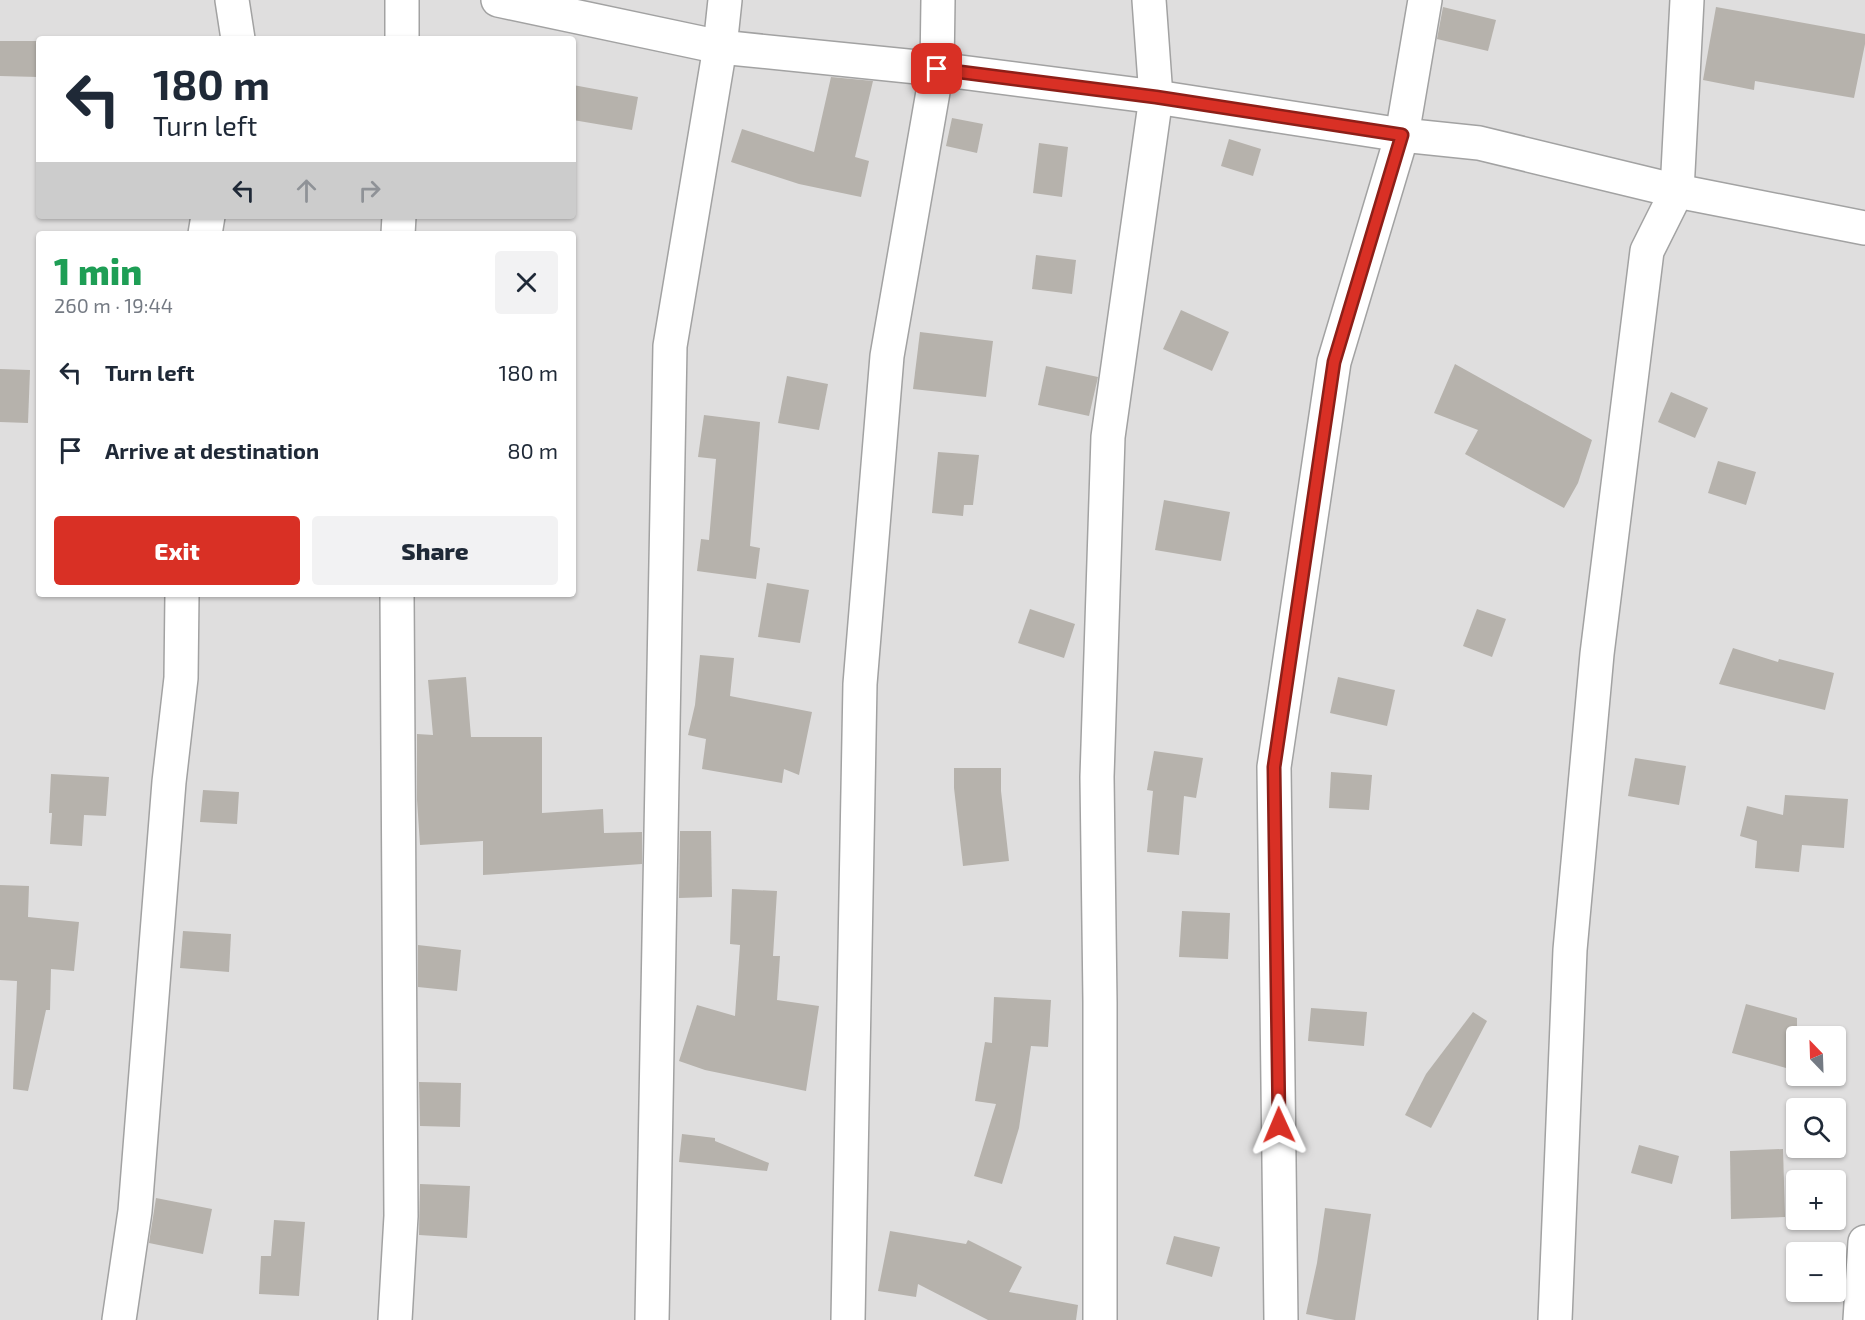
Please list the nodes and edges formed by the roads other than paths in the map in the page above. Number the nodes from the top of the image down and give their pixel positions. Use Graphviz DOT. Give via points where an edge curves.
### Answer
graph roads {
  1 [pos="232,0"];
  2 [pos="402,0"];
  3 [pos="498,0"];
  4 [pos="725,0"];
  5 [pos="938,0"];
  6 [pos="1149,0"];
  7 [pos="1425,0"];
  8 [pos="1687,0"];
  9 [pos="238,36"];
  10 [pos="402,36"];
  11 [pos="720,47"];
  12 [pos="937,69"];
  13 [pos="1156,97"];
  14 [pos="1402,135"];
  15 [pos="1677,191"];
  16 [pos="1865,228"];
  17 [pos="182,597"];
  18 [pos="397,597"];
  19 [pos="1865,1242"];
  20 [pos="119,1320"];
  21 [pos="395,1320"];
  22 [pos="652,1320"];
  23 [pos="848,1320"];
  24 [pos="1100,1320"];
  25 [pos="1281,1320"];
  26 [pos="1555,1320"];
  27 [pos="1860,1320"];
  1 -- 9 [label="street"];
  2 -- 10 [label="street"];
  3 -- 11 [label="street"];
  4 -- 11 [label="street"];
  5 -- 12 [label="street"];
  6 -- 13 [label="street"];
  7 -- 14 [label="street"];
  8 -- 15 [label="street"];
  11 -- 12 [label="street"];
  11 -- 22 [label="street" via="670,346"];
  12 -- 13 [label="street"];
  12 -- 23 [label="street" via="887,356 860,684"];
  13 -- 14 [label="street"];
  13 -- 24 [label="street" via="1108,437 1097,777"];
  14 -- 15 [label="street" via="1479,143"];
  14 -- 25 [label="street" via="1334,362 1274,767"];
  15 -- 16 [label="street"];
  15 -- 26 [label="street" via="1647,250 1597,654 1570,950"];
  17 -- 20 [label="street" via="181,678 169,782 135,1211"];
  18 -- 21 [label="street" via="401,1216"];
  19 -- 27 [label="street"];
}
